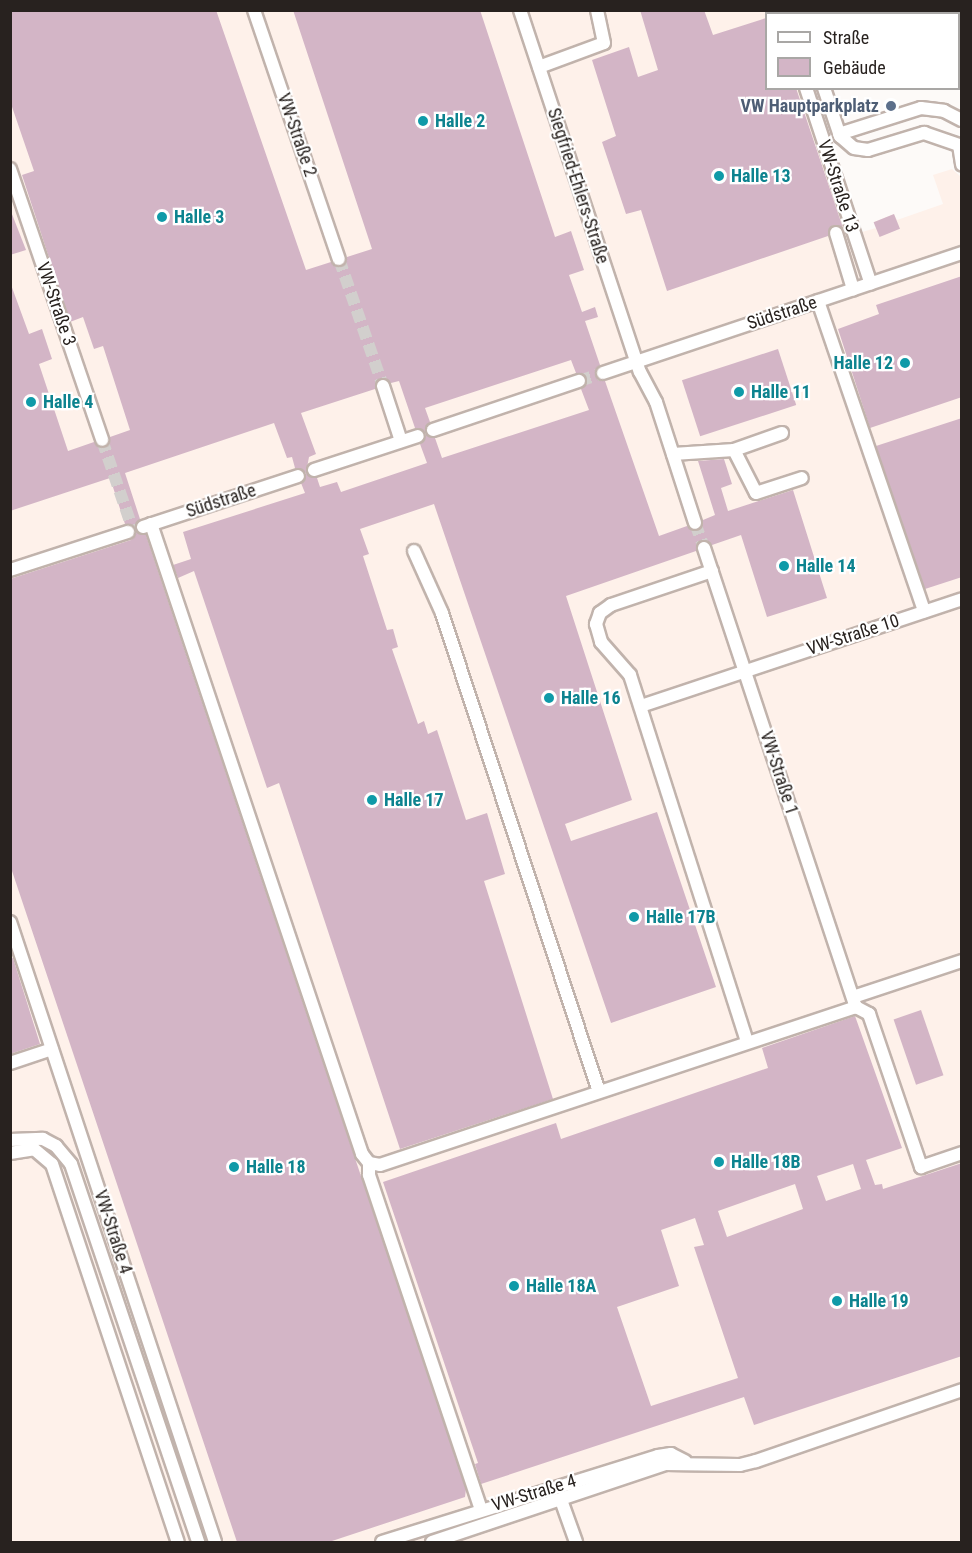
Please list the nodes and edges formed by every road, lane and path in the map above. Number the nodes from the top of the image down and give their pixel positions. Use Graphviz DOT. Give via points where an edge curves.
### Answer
graph roads {
  1 [pos="254,10"];
  2 [pos="520,10"];
  3 [pos="597,10"];
  4 [pos="539,67"];
  5 [pos="807,90"];
  6 [pos="825,90"];
  7 [pos="962,120"];
  8 [pos="839,134"];
  9 [pos="960,145"];
  10 [pos="962,165"];
  11 [pos="10,169"];
  12 [pos="836,233"];
  13 [pos="962,253"];
  14 [pos="339,260"];
  15 [pos="871,284"];
  16 [pos="853,289"];
  17 [pos="818,301"];
  18 [pos="637,362"];
  19 [pos="603,373"];
  20 [pos="579,381"];
  21 [pos="383,386"];
  22 [pos="433,430"];
  23 [pos="782,433"];
  24 [pos="418,436"];
  25 [pos="102,440"];
  26 [pos="401,441"];
  27 [pos="734,450"];
  28 [pos="673,454"];
  29 [pos="314,470"];
  30 [pos="298,476"];
  31 [pos="802,478"];
  32 [pos="695,522"];
  33 [pos="128,532"];
  34 [pos="704,548"];
  35 [pos="414,550"];
  36 [pos="10,570"];
  37 [pos="711,571"];
  38 [pos="962,599"];
  39 [pos="924,612"];
  40 [pos="745,671"];
  41 [pos="641,706"];
  42 [pos="10,922"];
  43 [pos="962,962"];
  44 [pos="855,1002"];
  45 [pos="747,1042"];
  46 [pos="52,1049"];
  47 [pos="10,1064"];
  48 [pos="599,1092"];
  49 [pos="10,1140"];
  50 [pos="10,1153"];
  51 [pos="962,1153"];
  52 [pos="369,1163"];
  53 [pos="962,1390"];
  54 [pos="686,1462"];
  55 [pos="561,1500"];
  56 [pos="481,1509"];
  57 [pos="178,1542"];
  58 [pos="198,1542"];
  59 [pos="215,1542"];
  60 [pos="382,1542"];
  61 [pos="432,1542"];
  62 [pos="576,1542"];
  1 -- 14 [label="street, VW-Straße 2"];
  2 -- 4 [label="street, Siegfried-Ehlers-Straße"];
  3 -- 4 [label="street" via="604,43"];
  4 -- 18 [label="street, Siegfried-Ehlers-Straße"];
  5 -- 15 [label="street, VW-Straße 13"];
  6 -- 8 [label="street"];
  7 -- 8 [label="street" via="944,111 921,108"];
  8 -- 9 [label="street" via="848,144 863,150 924,133"];
  9 -- 10 [label="street"];
  11 -- 25 [label="street, VW-Straße 3"];
  12 -- 16 [label="street"];
  13 -- 15 [label="street, Südstraße"];
  15 -- 16 [label="street, Südstraße"];
  16 -- 17 [label="street, Südstraße"];
  17 -- 18 [label="street, Südstraße"];
  17 -- 39 [label="street"];
  18 -- 19 [label="street, Südstraße"];
  18 -- 28 [label="street"];
  20 -- 22 [label="street"];
  21 -- 26 [label="street"];
  23 -- 27 [label="street"];
  24 -- 26 [label="street"];
  26 -- 29 [label="street"];
  27 -- 28 [label="street"];
  27 -- 31 [label="street" via="756,493"];
  28 -- 32 [label="street"];
  30 -- 52 [label="street, Südstraße" via="147,525 362,1154"];
  33 -- 36 [label="street"];
  34 -- 37 [label="street, VW-Straße 1"];
  35 -- 48 [label="street" via="442,613"];
  37 -- 40 [label="street, VW-Straße 1"];
  37 -- 41 [label="street" via="610,605 597,618 601,642 630,675"];
  38 -- 39 [label="street, VW-Straße 10"];
  39 -- 40 [label="street, VW-Straße 10"];
  40 -- 41 [label="street, VW-Straße 10"];
  40 -- 44 [label="street, VW-Straße 1"];
  41 -- 45 [label="street"];
  42 -- 46 [label="street, VW-Straße 4"];
  43 -- 44 [label="street"];
  44 -- 45 [label="street"];
  44 -- 51 [label="street" via="869,1014 921,1167"];
  45 -- 48 [label="street"];
  46 -- 47 [label="street"];
  46 -- 59 [label="street, VW-Straße 4"];
  48 -- 52 [label="street" via="381,1165"];
  49 -- 58 [label="street, VW-Straße 4" via="36,1138 56,1146 67,1157"];
  50 -- 57 [label="street" via="34,1149 52,1164"];
  52 -- 56 [label="street" via="369,1175"];
  53 -- 54 [label="street" via="756,1461 732,1466"];
  54 -- 55 [label="street" via="665,1464"];
  54 -- 56 [label="street, VW-Straße 4" via="671,1454 657,1456"];
  55 -- 61 [label="street"];
  55 -- 62 [label="street"];
  56 -- 60 [label="street, VW-Straße 4"];
}
